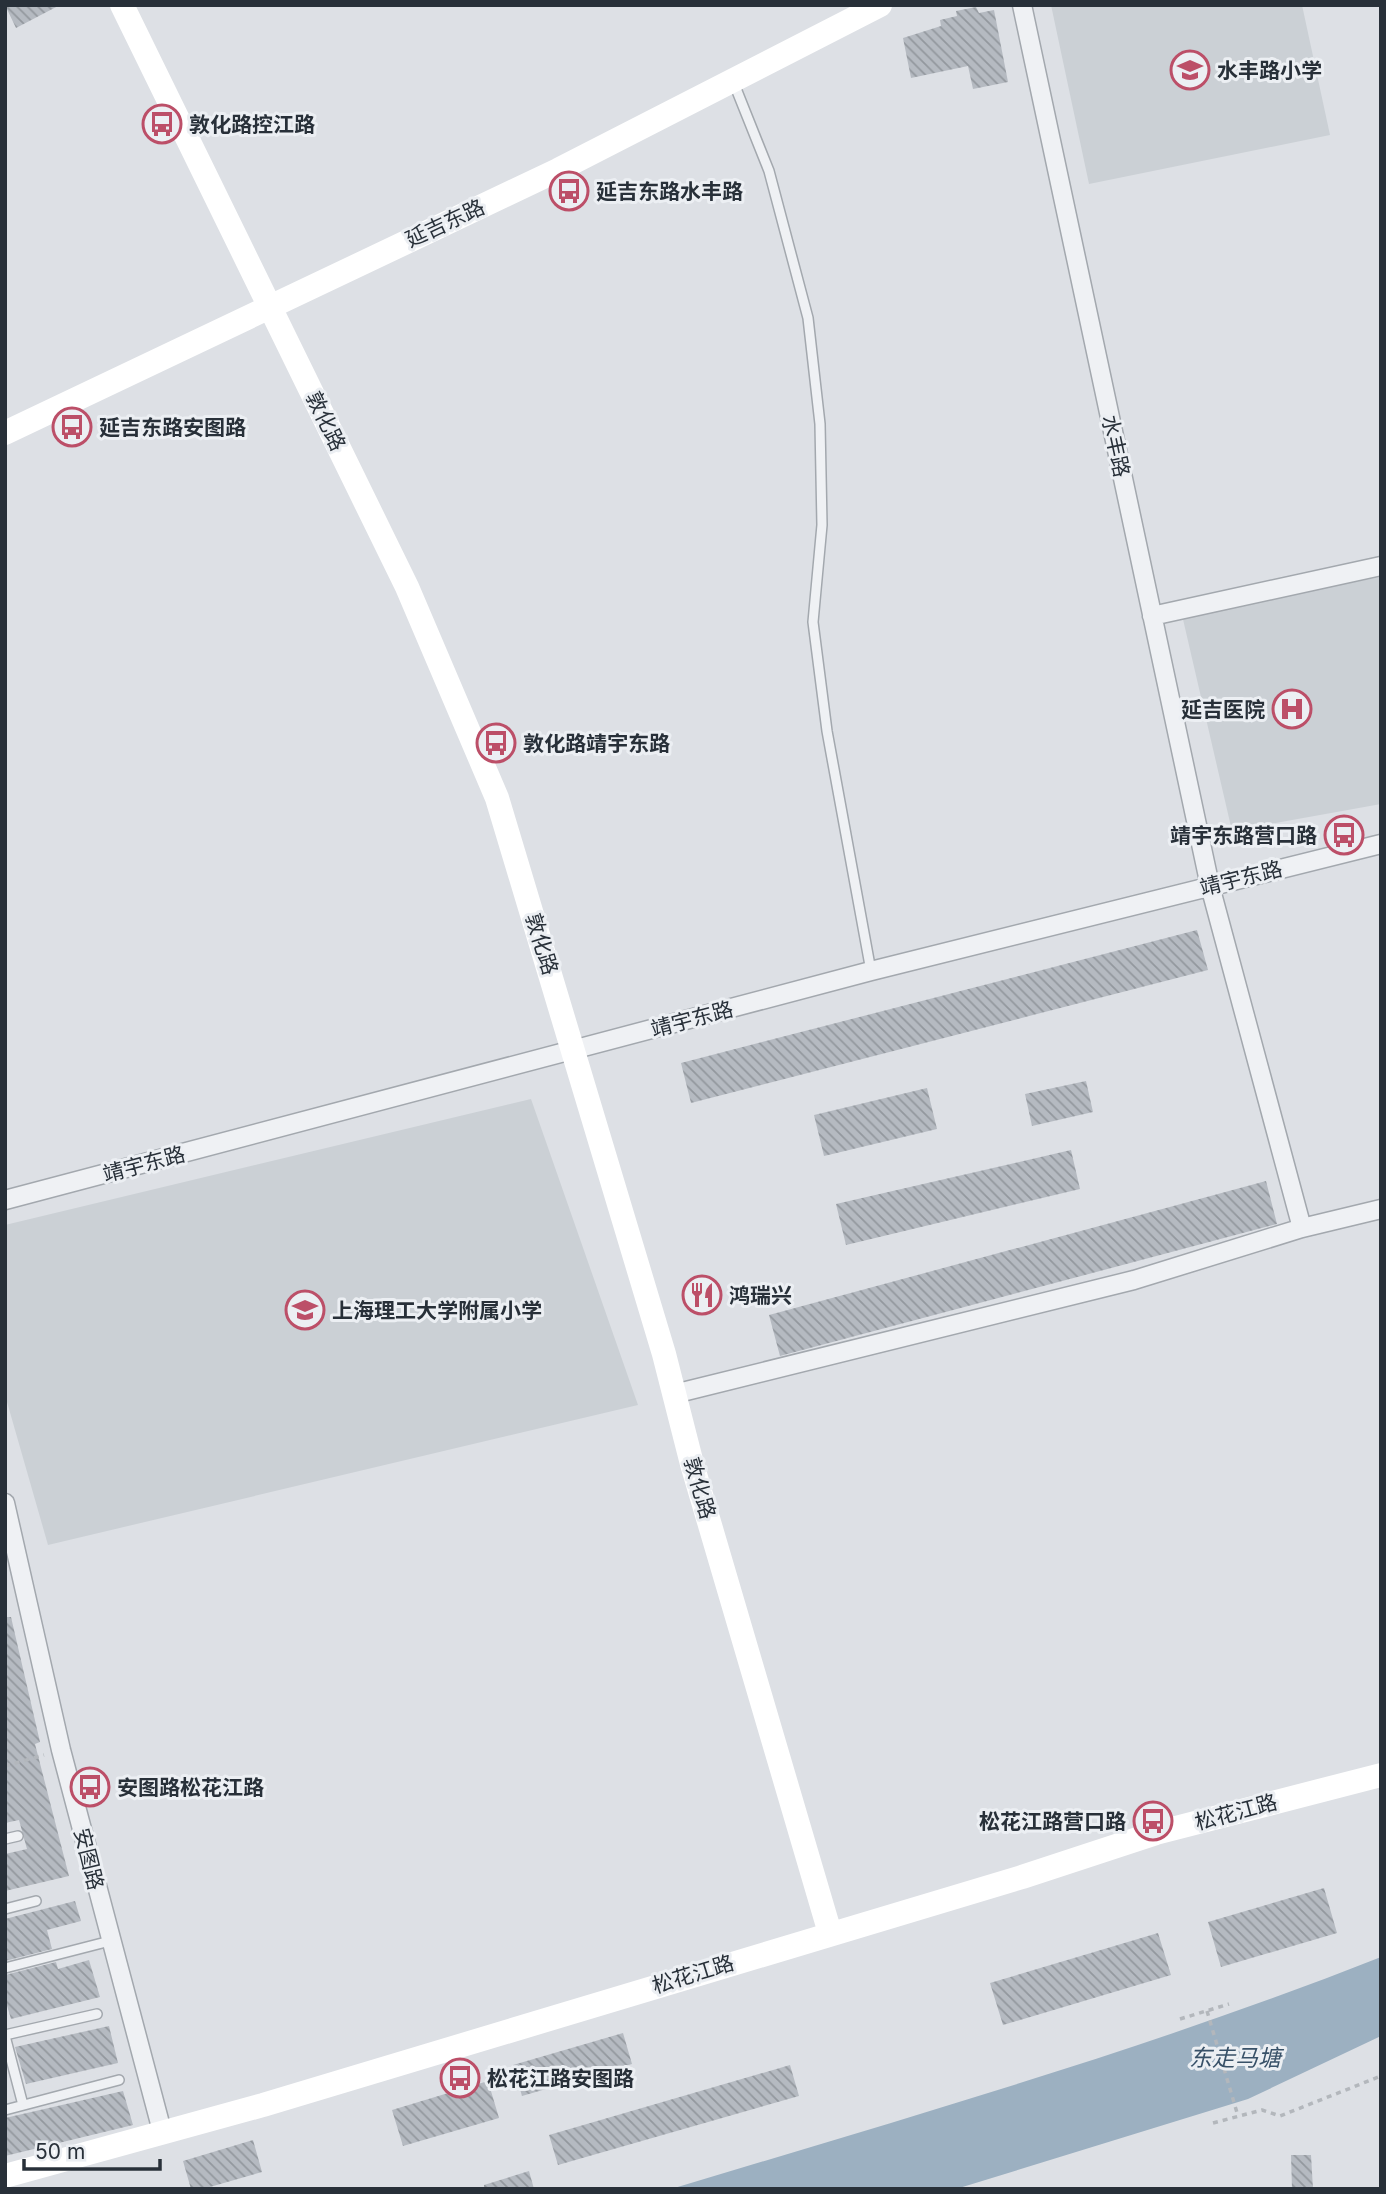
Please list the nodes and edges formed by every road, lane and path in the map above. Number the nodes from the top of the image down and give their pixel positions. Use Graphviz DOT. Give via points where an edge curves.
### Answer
graph roads {
  1 [pos="122,5"];
  2 [pos="880,5"];
  3 [pos="1023,5"];
  4 [pos="733,81"];
  5 [pos="269,306"];
  6 [pos="5,433"];
  7 [pos="1381,566"];
  8 [pos="1152,616"];
  9 [pos="1381,845"];
  10 [pos="1210,886"];
  11 [pos="871,971"];
  12 [pos="575,1051"];
  13 [pos="5,1200"];
  14 [pos="1381,1209"];
  15 [pos="1302,1227"];
  16 [pos="674,1394"];
  17 [pos="5,1503"];
  18 [pos="61,1749"];
  19 [pos="5,1766"];
  20 [pos="1381,1775"];
  21 [pos="18,1836"];
  22 [pos="5,1839"];
  23 [pos="36,1901"];
  24 [pos="5,1909"];
  25 [pos="830,1933"];
  26 [pos="110,1941"];
  27 [pos="5,1968"];
  28 [pos="1228,2004"];
  29 [pos="1208,2011"];
  30 [pos="97,2014"];
  31 [pos="1180,2019"];
  32 [pos="5,2035"];
  33 [pos="1381,2077"];
  34 [pos="119,2080"];
  35 [pos="23,2105"];
  36 [pos="5,2110"];
  37 [pos="1238,2116"];
  38 [pos="1213,2123"];
  39 [pos="162,2131"];
  40 [pos="5,2176"];
  1 -- 5 [label="street, 敦化路"];
  2 -- 4 [label="street, 延吉东路"];
  3 -- 8 [label="street, 水丰路"];
  4 -- 5 [label="street, 延吉东路" via="558,170"];
  4 -- 11 [label="lane" via="769,171 808,318 820,424 822,525 813,622 827,731"];
  5 -- 6 [label="street, 延吉东路"];
  5 -- 12 [label="street, 敦化路" via="407,587 478,749"];
  7 -- 8 [label="street"];
  8 -- 10 [label="street, 水丰路"];
  9 -- 10 [label="street, 靖宇东路"];
  10 -- 11 [label="street, 靖宇东路"];
  10 -- 15 [label="street, 水丰路"];
  11 -- 12 [label="street, 靖宇东路"];
  12 -- 13 [label="street, 靖宇东路"];
  12 -- 16 [label="street, 敦化路"];
  14 -- 15 [label="street"];
  15 -- 16 [label="street" via="1134,1280"];
  16 -- 25 [label="street, 敦化路"];
  17 -- 18 [label="street, 安图路"];
  18 -- 19 [label="path"];
  18 -- 26 [label="street, 安图路"];
  20 -- 25 [label="street, 松花江路" via="1156,1833"];
  21 -- 22 [label="lane"];
  23 -- 24 [label="lane"];
  25 -- 39 [label="street, 松花江路"];
  26 -- 27 [label="lane"];
  26 -- 39 [label="street, 安图路"];
  28 -- 29 [label="path"];
  29 -- 31 [label="path"];
  29 -- 37 [label="path"];
  30 -- 32 [label="lane"];
  32 -- 35 [label="lane"];
  33 -- 37 [label="path" via="1280,2116 1262,2109"];
  34 -- 35 [label="lane"];
  35 -- 36 [label="lane"];
  37 -- 38 [label="path"];
  39 -- 40 [label="street, 松花江路"];
}
